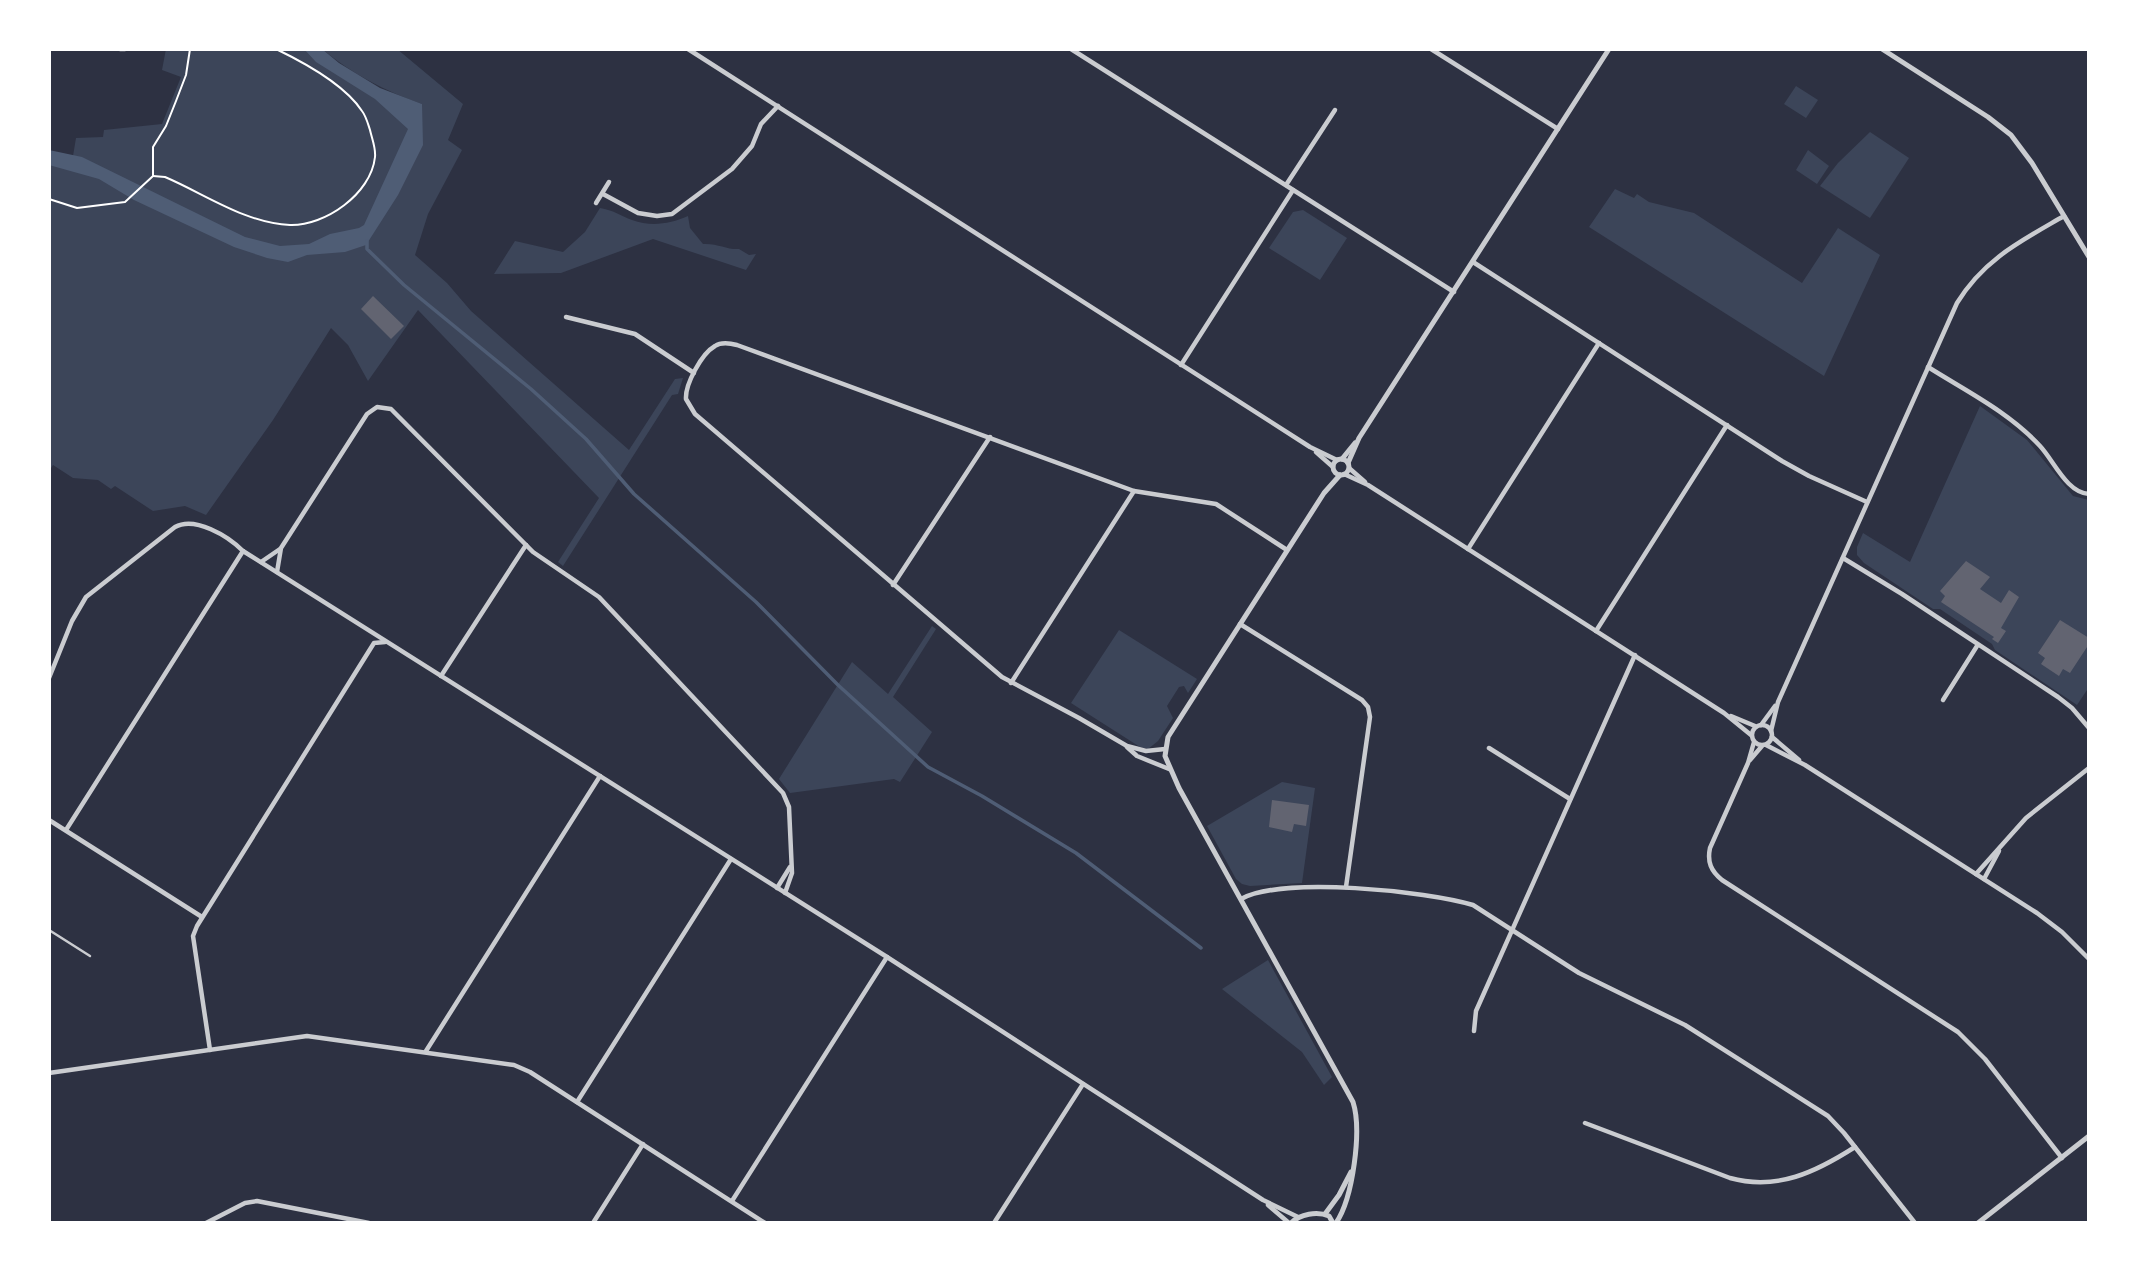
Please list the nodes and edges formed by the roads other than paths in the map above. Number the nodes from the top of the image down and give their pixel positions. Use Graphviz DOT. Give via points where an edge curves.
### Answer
graph roads {
  1 [pos="688,49"];
  2 [pos="1071,49"];
  3 [pos="1431,49"];
  4 [pos="1609,49"];
  5 [pos="1882,49"];
  6 [pos="1896,54"];
  7 [pos="778,106"];
  8 [pos="1335,110"];
  9 [pos="1558,130"];
  10 [pos="609,182"];
  11 [pos="1286,186"];
  12 [pos="1293,190"];
  13 [pos="603,194"];
  14 [pos="596,203"];
  15 [pos="2064,216"];
  16 [pos="2089,257"];
  17 [pos="1473,262"];
  18 [pos="1454,292"];
  19 [pos="566,317"];
  20 [pos="1599,343"];
  21 [pos="1181,365"];
  22 [pos="1928,367"];
  23 [pos="694,373"];
  24 [pos="1727,425"];
  25 [pos="990,438"];
  26 [pos="1359,438"];
  27 [pos="1310,447"];
  28 [pos="1339,459"];
  29 [pos="1348,466"];
  30 [pos="1333,469"];
  31 [pos="1342,475"];
  32 [pos="1368,485"];
  33 [pos="1135,491"];
  34 [pos="1324,493"];
  35 [pos="2089,494"];
  36 [pos="1867,502"];
  37 [pos="526,545"];
  38 [pos="281,548"];
  39 [pos="1468,549"];
  40 [pos="1287,550"];
  41 [pos="243,551"];
  42 [pos="1842,558"];
  43 [pos="261,562"];
  44 [pos="277,572"];
  45 [pos="893,585"];
  46 [pos="1240,624"];
  47 [pos="1596,631"];
  48 [pos="386,642"];
  49 [pos="1977,646"];
  50 [pos="1635,655"];
  51 [pos="441,676"];
  52 [pos="49,678"];
  53 [pos="1012,683"];
  54 [pos="1943,700"];
  55 [pos="1778,702"];
  56 [pos="1724,713"];
  57 [pos="1758,726"];
  58 [pos="2089,728"];
  59 [pos="1771,734"];
  60 [pos="1751,735"];
  61 [pos="1754,742"];
  62 [pos="1764,745"];
  63 [pos="1127,746"];
  64 [pos="1489,748"];
  65 [pos="1165,749"];
  66 [pos="1748,763"];
  67 [pos="1805,765"];
  68 [pos="2089,768"];
  69 [pos="1169,769"];
  70 [pos="600,776"];
  71 [pos="1570,799"];
  72 [pos="49,820"];
  73 [pos="66,830"];
  74 [pos="2002,844"];
  75 [pos="731,859"];
  76 [pos="791,867"];
  77 [pos="1976,874"];
  78 [pos="1984,879"];
  79 [pos="1346,887"];
  80 [pos="777,888"];
  81 [pos="785,893"];
  82 [pos="1241,899"];
  83 [pos="202,917"];
  84 [pos="49,930"];
  85 [pos="1512,930"];
  86 [pos="90,956"];
  87 [pos="2088,956"];
  88 [pos="887,957"];
  89 [pos="1474,1031"];
  90 [pos="210,1049"];
  91 [pos="426,1051"];
  92 [pos="49,1073"];
  93 [pos="1083,1084"];
  94 [pos="577,1102"];
  95 [pos="1586,1123"];
  96 [pos="2089,1136"];
  97 [pos="643,1144"];
  98 [pos="1855,1147"];
  99 [pos="2062,1157"];
  100 [pos="1352,1169"];
  101 [pos="1263,1200"];
  102 [pos="732,1201"];
  103 [pos="1325,1214"];
  104 [pos="1298,1217"];
  105 [pos="206,1223"];
  106 [pos="369,1223"];
  107 [pos="593,1223"];
  108 [pos="765,1223"];
  109 [pos="994,1223"];
  110 [pos="1290,1223"];
  111 [pos="1335,1223"];
  112 [pos="1915,1223"];
  113 [pos="1978,1223"];
  1 -- 7 [label="street"];
  2 -- 11 [label="street"];
  3 -- 9 [label="street"];
  4 -- 9 [label="street"];
  5 -- 6 [label="street"];
  6 -- 15 [label="street" via="2004,129 2028,157"];
  7 -- 13 [label="street" via="732,169 672,214 638,213"];
  7 -- 21 [label="street"];
  8 -- 11 [label="street"];
  9 -- 17 [label="street"];
  10 -- 13 [label="street"];
  11 -- 12 [label="street"];
  12 -- 18 [label="street"];
  12 -- 21 [label="street"];
  13 -- 14 [label="street"];
  15 -- 16 [label="street"];
  15 -- 22 [label="street" via="1980,271 1957,303"];
  17 -- 18 [label="street"];
  17 -- 20 [label="street"];
  18 -- 26 [label="street"];
  19 -- 23 [label="street" via="635,334"];
  20 -- 24 [label="street"];
  20 -- 39 [label="street"];
  21 -- 27 [label="street"];
  22 -- 35 [label="street" via="2017,424 2074,490"];
  22 -- 36 [label="street"];
  23 -- 25 [label="street" via="712,347 737,345"];
  23 -- 45 [label="street" via="685,393 689,408"];
  24 -- 36 [label="street" via="1802,472"];
  24 -- 47 [label="street"];
  25 -- 33 [label="street"];
  25 -- 45 [label="street"];
  26 -- 28 [label="street"];
  26 -- 29 [label="street"];
  27 -- 28 [label="street"];
  27 -- 30 [label="street"];
  28 -- 29 [label="street"];
  28 -- 30 [label="street"];
  29 -- 31 [label="street"];
  29 -- 32 [label="street"];
  30 -- 31 [label="street"];
  30 -- 34 [label="street"];
  31 -- 32 [label="street"];
  31 -- 34 [label="street"];
  32 -- 39 [label="street"];
  33 -- 40 [label="street" via="1216,504"];
  33 -- 53 [label="street"];
  34 -- 40 [label="street"];
  36 -- 42 [label="street"];
  37 -- 38 [label="street" via="397,414 382,407 367,414"];
  37 -- 51 [label="street"];
  37 -- 76 [label="street" via="599,597 783,793 789,807"];
  38 -- 43 [label="street"];
  38 -- 44 [label="street"];
  39 -- 47 [label="street"];
  40 -- 46 [label="street"];
  41 -- 43 [label="street"];
  41 -- 52 [label="street" via="204,527 188,523 175,527 86,597"];
  41 -- 73 [label="street"];
  42 -- 49 [label="street"];
  42 -- 55 [label="street"];
  43 -- 44 [label="street"];
  44 -- 48 [label="street"];
  45 -- 53 [label="street"];
  46 -- 65 [label="street" via="1168,737"];
  46 -- 79 [label="street" via="1362,700 1369,710"];
  47 -- 50 [label="street"];
  48 -- 51 [label="street"];
  48 -- 83 [label="street" via="374,643"];
  49 -- 54 [label="street"];
  49 -- 58 [label="street" via="2067,704"];
  50 -- 56 [label="street"];
  50 -- 71 [label="street"];
  51 -- 70 [label="street"];
  53 -- 63 [label="street"];
  55 -- 57 [label="street"];
  55 -- 59 [label="street"];
  56 -- 57 [label="street"];
  56 -- 60 [label="street"];
  57 -- 59 [label="street" via="1767,726"];
  57 -- 60 [label="street"];
  59 -- 62 [label="street"];
  59 -- 67 [label="street"];
  60 -- 61 [label="street"];
  61 -- 62 [label="street"];
  61 -- 66 [label="street"];
  62 -- 66 [label="street"];
  62 -- 67 [label="street"];
  63 -- 65 [label="street"];
  63 -- 69 [label="street" via="1137,756"];
  64 -- 71 [label="street"];
  65 -- 69 [label="street"];
  66 -- 99 [label="street" via="1710,848 1713,870 1958,1032"];
  67 -- 77 [label="street"];
  68 -- 74 [label="street" via="2036,808"];
  69 -- 82 [label="street"];
  70 -- 75 [label="street"];
  70 -- 91 [label="street"];
  71 -- 85 [label="street"];
  72 -- 73 [label="street"];
  73 -- 83 [label="street"];
  74 -- 77 [label="street"];
  74 -- 78 [label="street"];
  75 -- 80 [label="street"];
  75 -- 94 [label="street"];
  76 -- 80 [label="street"];
  76 -- 81 [label="street"];
  77 -- 78 [label="street"];
  78 -- 87 [label="street" via="2049,921"];
  79 -- 82 [label="street" via="1261,890"];
  79 -- 85 [label="street" via="1464,902"];
  80 -- 81 [label="street"];
  81 -- 88 [label="street"];
  82 -- 100 [label="street" via="1353,1102 1357,1122"];
  83 -- 90 [label="street" via="194,936"];
  84 -- 86 [label="lane"];
  85 -- 89 [label="street" via="1476,1011"];
  85 -- 98 [label="street" via="1579,973 1705,1037 1828,1116"];
  88 -- 93 [label="street"];
  88 -- 102 [label="street"];
  90 -- 91 [label="street" via="307,1036"];
  90 -- 92 [label="street"];
  91 -- 94 [label="street" via="514,1065"];
  93 -- 101 [label="street"];
  93 -- 109 [label="street"];
  94 -- 97 [label="street"];
  95 -- 98 [label="street" via="1751,1183 1788,1180"];
  96 -- 99 [label="street"];
  97 -- 102 [label="street"];
  97 -- 107 [label="street"];
  98 -- 112 [label="street"];
  99 -- 113 [label="street"];
  100 -- 103 [label="street"];
  100 -- 111 [label="street" via="1350,1195"];
  101 -- 104 [label="street"];
  101 -- 110 [label="street"];
  102 -- 108 [label="street"];
  103 -- 104 [label="street"];
  103 -- 111 [label="street"];
  104 -- 110 [label="street"];
  105 -- 106 [label="street" via="257,1201"];
}
